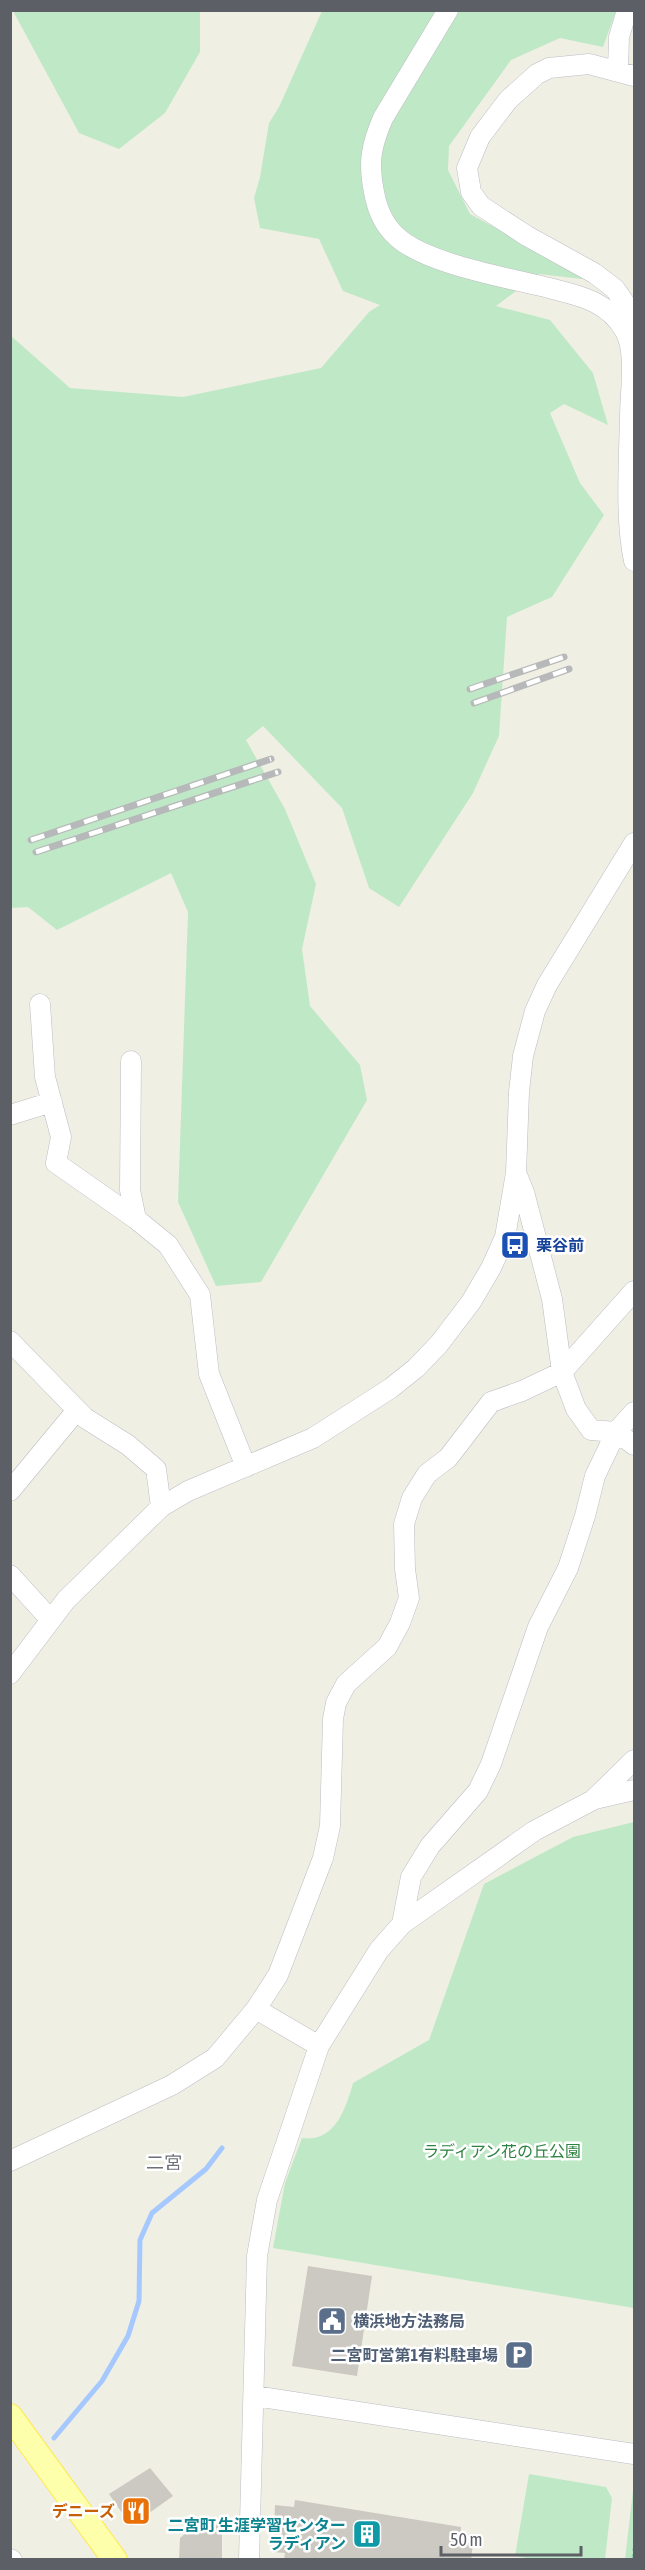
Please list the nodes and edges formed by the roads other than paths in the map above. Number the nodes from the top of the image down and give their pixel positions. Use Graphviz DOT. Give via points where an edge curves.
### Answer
graph roads {
  1 [pos="448,10"];
  2 [pos="627,10"];
  3 [pos="626,74"];
  4 [pos="624,329"];
  5 [pos="634,561"];
  6 [pos="634,843"];
  7 [pos="40,1004"];
  8 [pos="131,1061"];
  9 [pos="52,1102"];
  10 [pos="10,1115"];
  11 [pos="516,1173"];
  12 [pos="136,1219"];
  13 [pos="634,1291"];
  14 [pos="10,1341"];
  15 [pos="562,1372"];
  16 [pos="76,1410"];
  17 [pos="634,1412"];
  18 [pos="616,1432"];
  19 [pos="634,1445"];
  20 [pos="246,1467"];
  21 [pos="10,1491"];
  22 [pos="161,1507"];
  23 [pos="10,1575"];
  24 [pos="50,1619"];
  25 [pos="10,1674"];
  26 [pos="634,1760"];
  27 [pos="634,1790"];
  28 [pos="593,1800"];
  29 [pos="402,1924"];
  30 [pos="256,2009"];
  31 [pos="319,2046"];
  32 [pos="10,2162"];
  33 [pos="254,2396"];
  34 [pos="10,2416"];
  35 [pos="634,2454"];
  36 [pos="115,2559"];
  37 [pos="249,2559"];
  1 -- 4 [label="street" via="376,135 370,170 381,217 395,236 413,248 466,267 586,297 605,308"];
  2 -- 3 [label="street" via="618,37"];
  3 -- 4 [label="street" via="589,64 549,68 537,74 508,100 480,137 469,159 467,177 481,206 615,289 624,302"];
  4 -- 5 [label="street" via="630,341 631,362 630,513"];
  6 -- 11 [label="street" via="535,1011 519,1092"];
  7 -- 9 [label="street" via="45,1077"];
  8 -- 12 [label="street" via="130,1190"];
  9 -- 10 [label="street"];
  9 -- 12 [label="street" via="61,1137 56,1163"];
  11 -- 15 [label="street" via="552,1299"];
  11 -- 20 [label="street" via="505,1237 496,1258 471,1302 439,1344 399,1381 353,1414 313,1438"];
  12 -- 20 [label="street" via="168,1245 200,1295 209,1374"];
  13 -- 15 [label="street"];
  14 -- 16 [label="street"];
  15 -- 18 [label="street" via="576,1408 591,1431"];
  15 -- 30 [label="street" via="491,1402 448,1458 427,1474 412,1498 404,1524 409,1598 387,1647 346,1684 336,1703 330,1826 323,1858 278,1975"];
  16 -- 21 [label="street"];
  16 -- 22 [label="street" via="156,1469"];
  17 -- 18 [label="street"];
  18 -- 19 [label="street"];
  18 -- 29 [label="street" via="595,1476 568,1568 538,1627 491,1764 478,1791 430,1846 411,1877"];
  20 -- 22 [label="street"];
  22 -- 24 [label="street"];
  23 -- 24 [label="street"];
  24 -- 25 [label="street"];
  26 -- 28 [label="street"];
  27 -- 28 [label="street"];
  28 -- 29 [label="street" via="534,1830"];
  29 -- 31 [label="street" via="379,1950"];
  30 -- 31 [label="street"];
  30 -- 32 [label="street" via="214,2058 172,2085"];
  31 -- 33 [label="street" via="267,2200 257,2256"];
  33 -- 35 [label="street"];
  33 -- 37 [label="street"];
  34 -- 36 [label="main road"];
}
